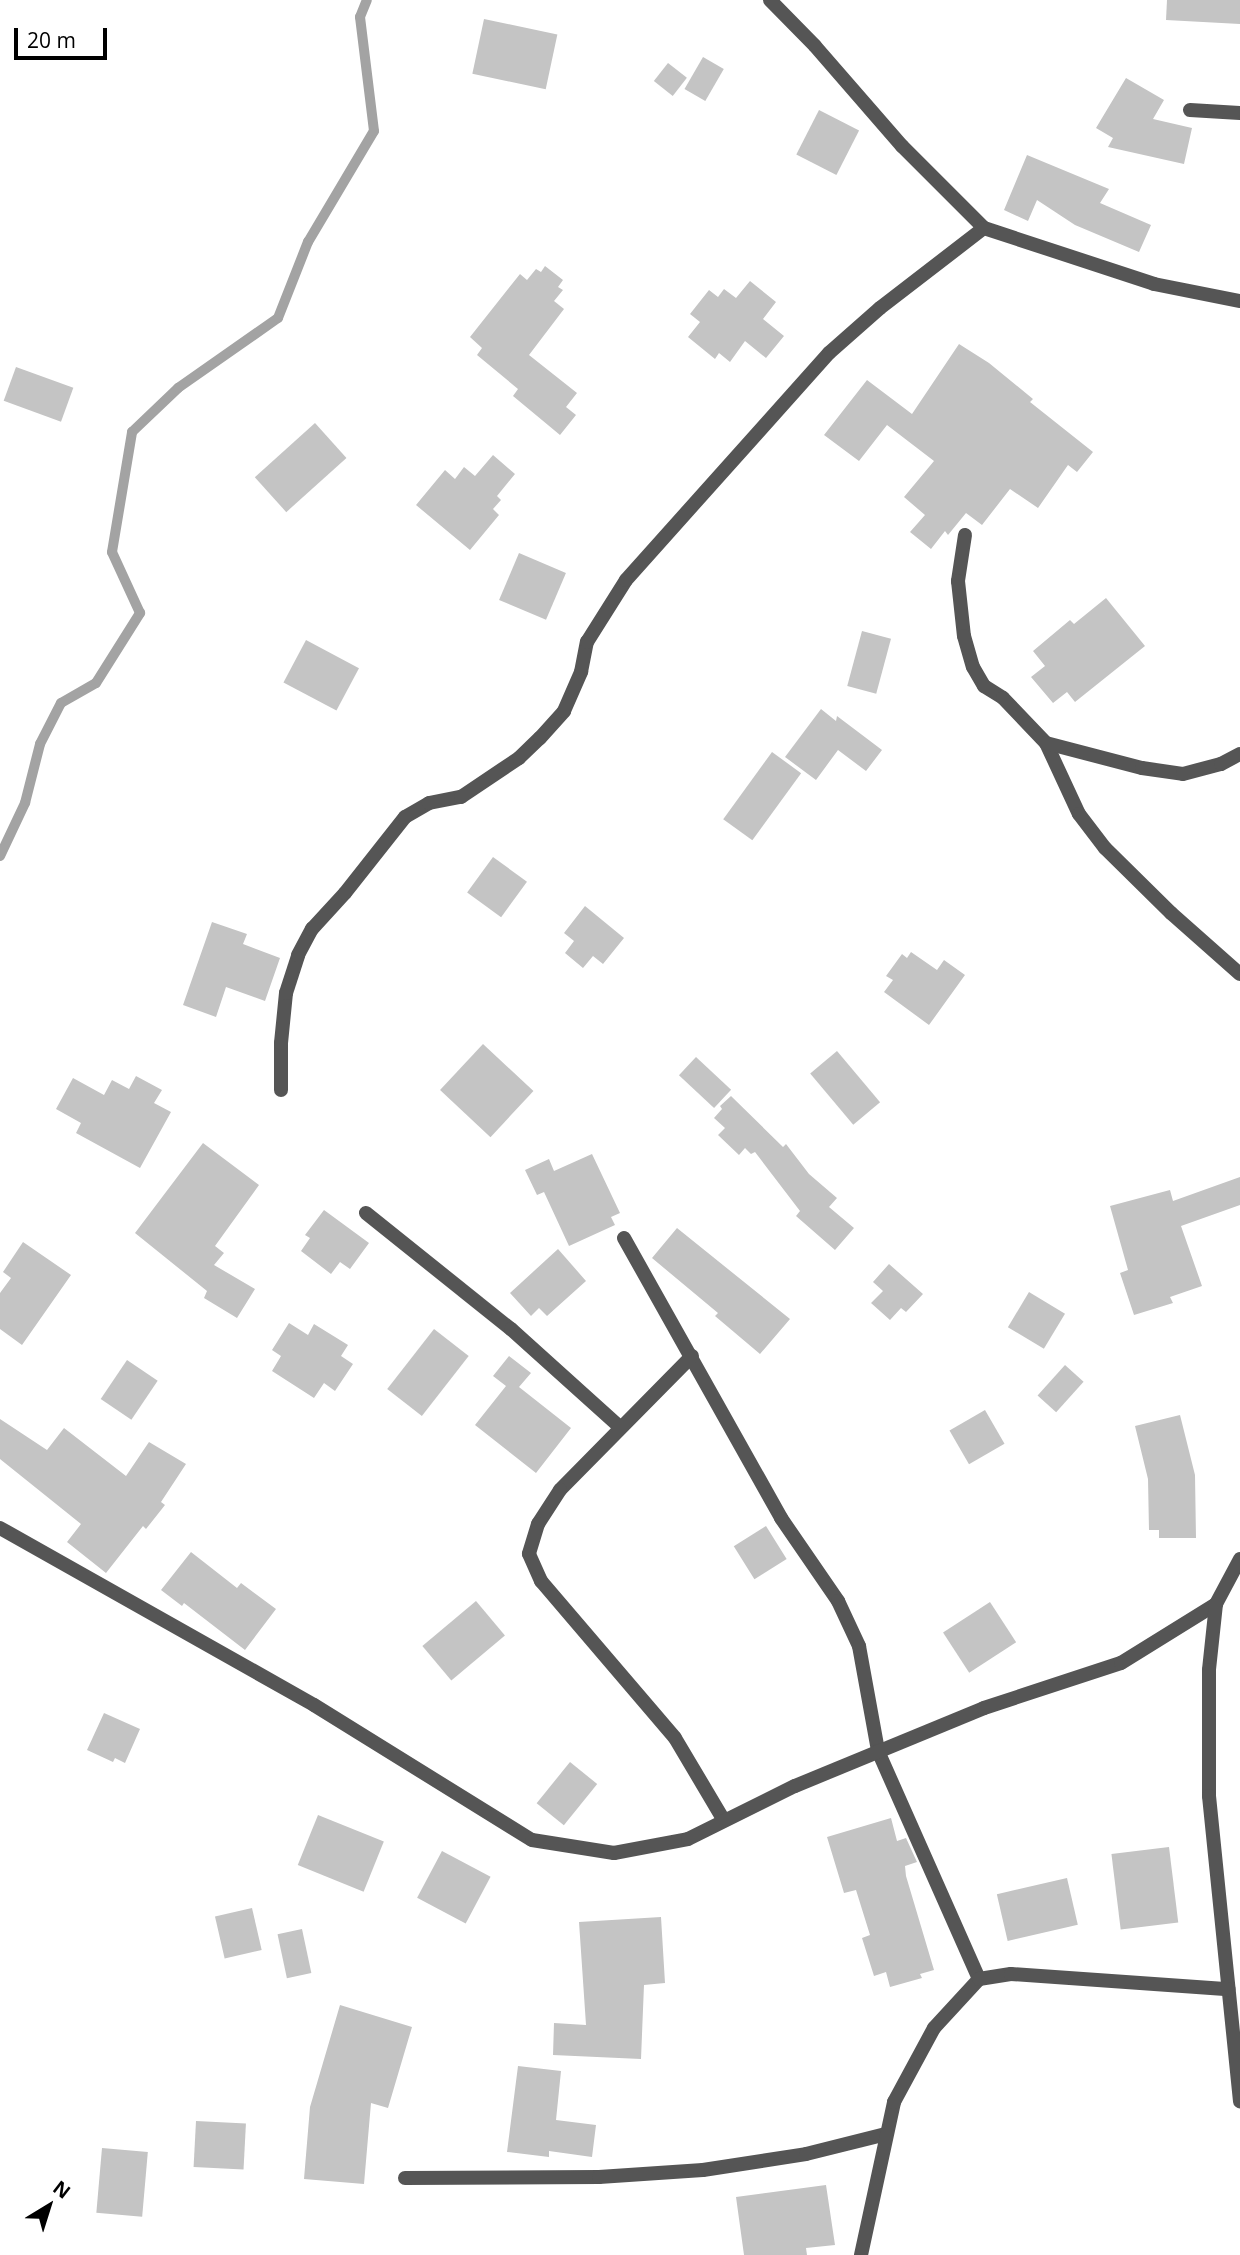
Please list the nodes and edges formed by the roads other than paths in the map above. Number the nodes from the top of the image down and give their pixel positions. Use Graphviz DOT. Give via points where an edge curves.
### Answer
graph roads {
  1 [pos="770,0"];
  2 [pos="1190,110"];
  3 [pos="1240,113"];
  4 [pos="984,228"];
  5 [pos="1240,300"];
  6 [pos="965,535"];
  7 [pos="1046,743"];
  8 [pos="1240,754"];
  9 [pos="1240,974"];
  10 [pos="281,1090"];
  11 [pos="366,1213"];
  12 [pos="624,1238"];
  13 [pos="692,1356"];
  14 [pos="620,1427"];
  15 [pos="0,1528"];
  16 [pos="1240,1559"];
  17 [pos="1216,1604"];
  18 [pos="878,1751"];
  19 [pos="723,1819"];
  20 [pos="979,1979"];
  21 [pos="1228,1989"];
  22 [pos="1240,2101"];
  23 [pos="886,2134"];
  24 [pos="405,2178"];
  25 [pos="861,2255"];
  1 -- 4 [label="street" via="902,146"];
  2 -- 3 [label="street"];
  4 -- 5 [label="street" via="1154,284"];
  4 -- 10 [label="street" via="829,353 626,580 587,642 581,672 564,711 540,738 461,797 429,803 405,817 312,929 286,993"];
  6 -- 7 [label="street" via="958,581 972,667 984,686 1003,698"];
  7 -- 8 [label="street" via="1183,774"];
  7 -- 9 [label="street" via="1079,814 1105,848"];
  11 -- 14 [label="street" via="511,1329"];
  12 -- 13 [label="street"];
  13 -- 14 [label="street"];
  13 -- 18 [label="street" via="781,1518 843,1612 859,1646"];
  14 -- 19 [label="street" via="560,1490 538,1524 529,1554 541,1581 675,1738"];
  15 -- 19 [label="street" via="314,1705 533,1840 614,1853 688,1839"];
  16 -- 17 [label="street"];
  17 -- 18 [label="street" via="1121,1663 984,1708"];
  17 -- 21 [label="street" via="1209,1670 1209,1796"];
  18 -- 19 [label="street"];
  18 -- 20 [label="street"];
  20 -- 21 [label="street" via="1011,1974"];
  20 -- 23 [label="street" via="934,2028 894,2102"];
  21 -- 22 [label="street"];
  23 -- 24 [label="street" via="806,2154 703,2170 598,2177"];
  23 -- 25 [label="street"];
}
